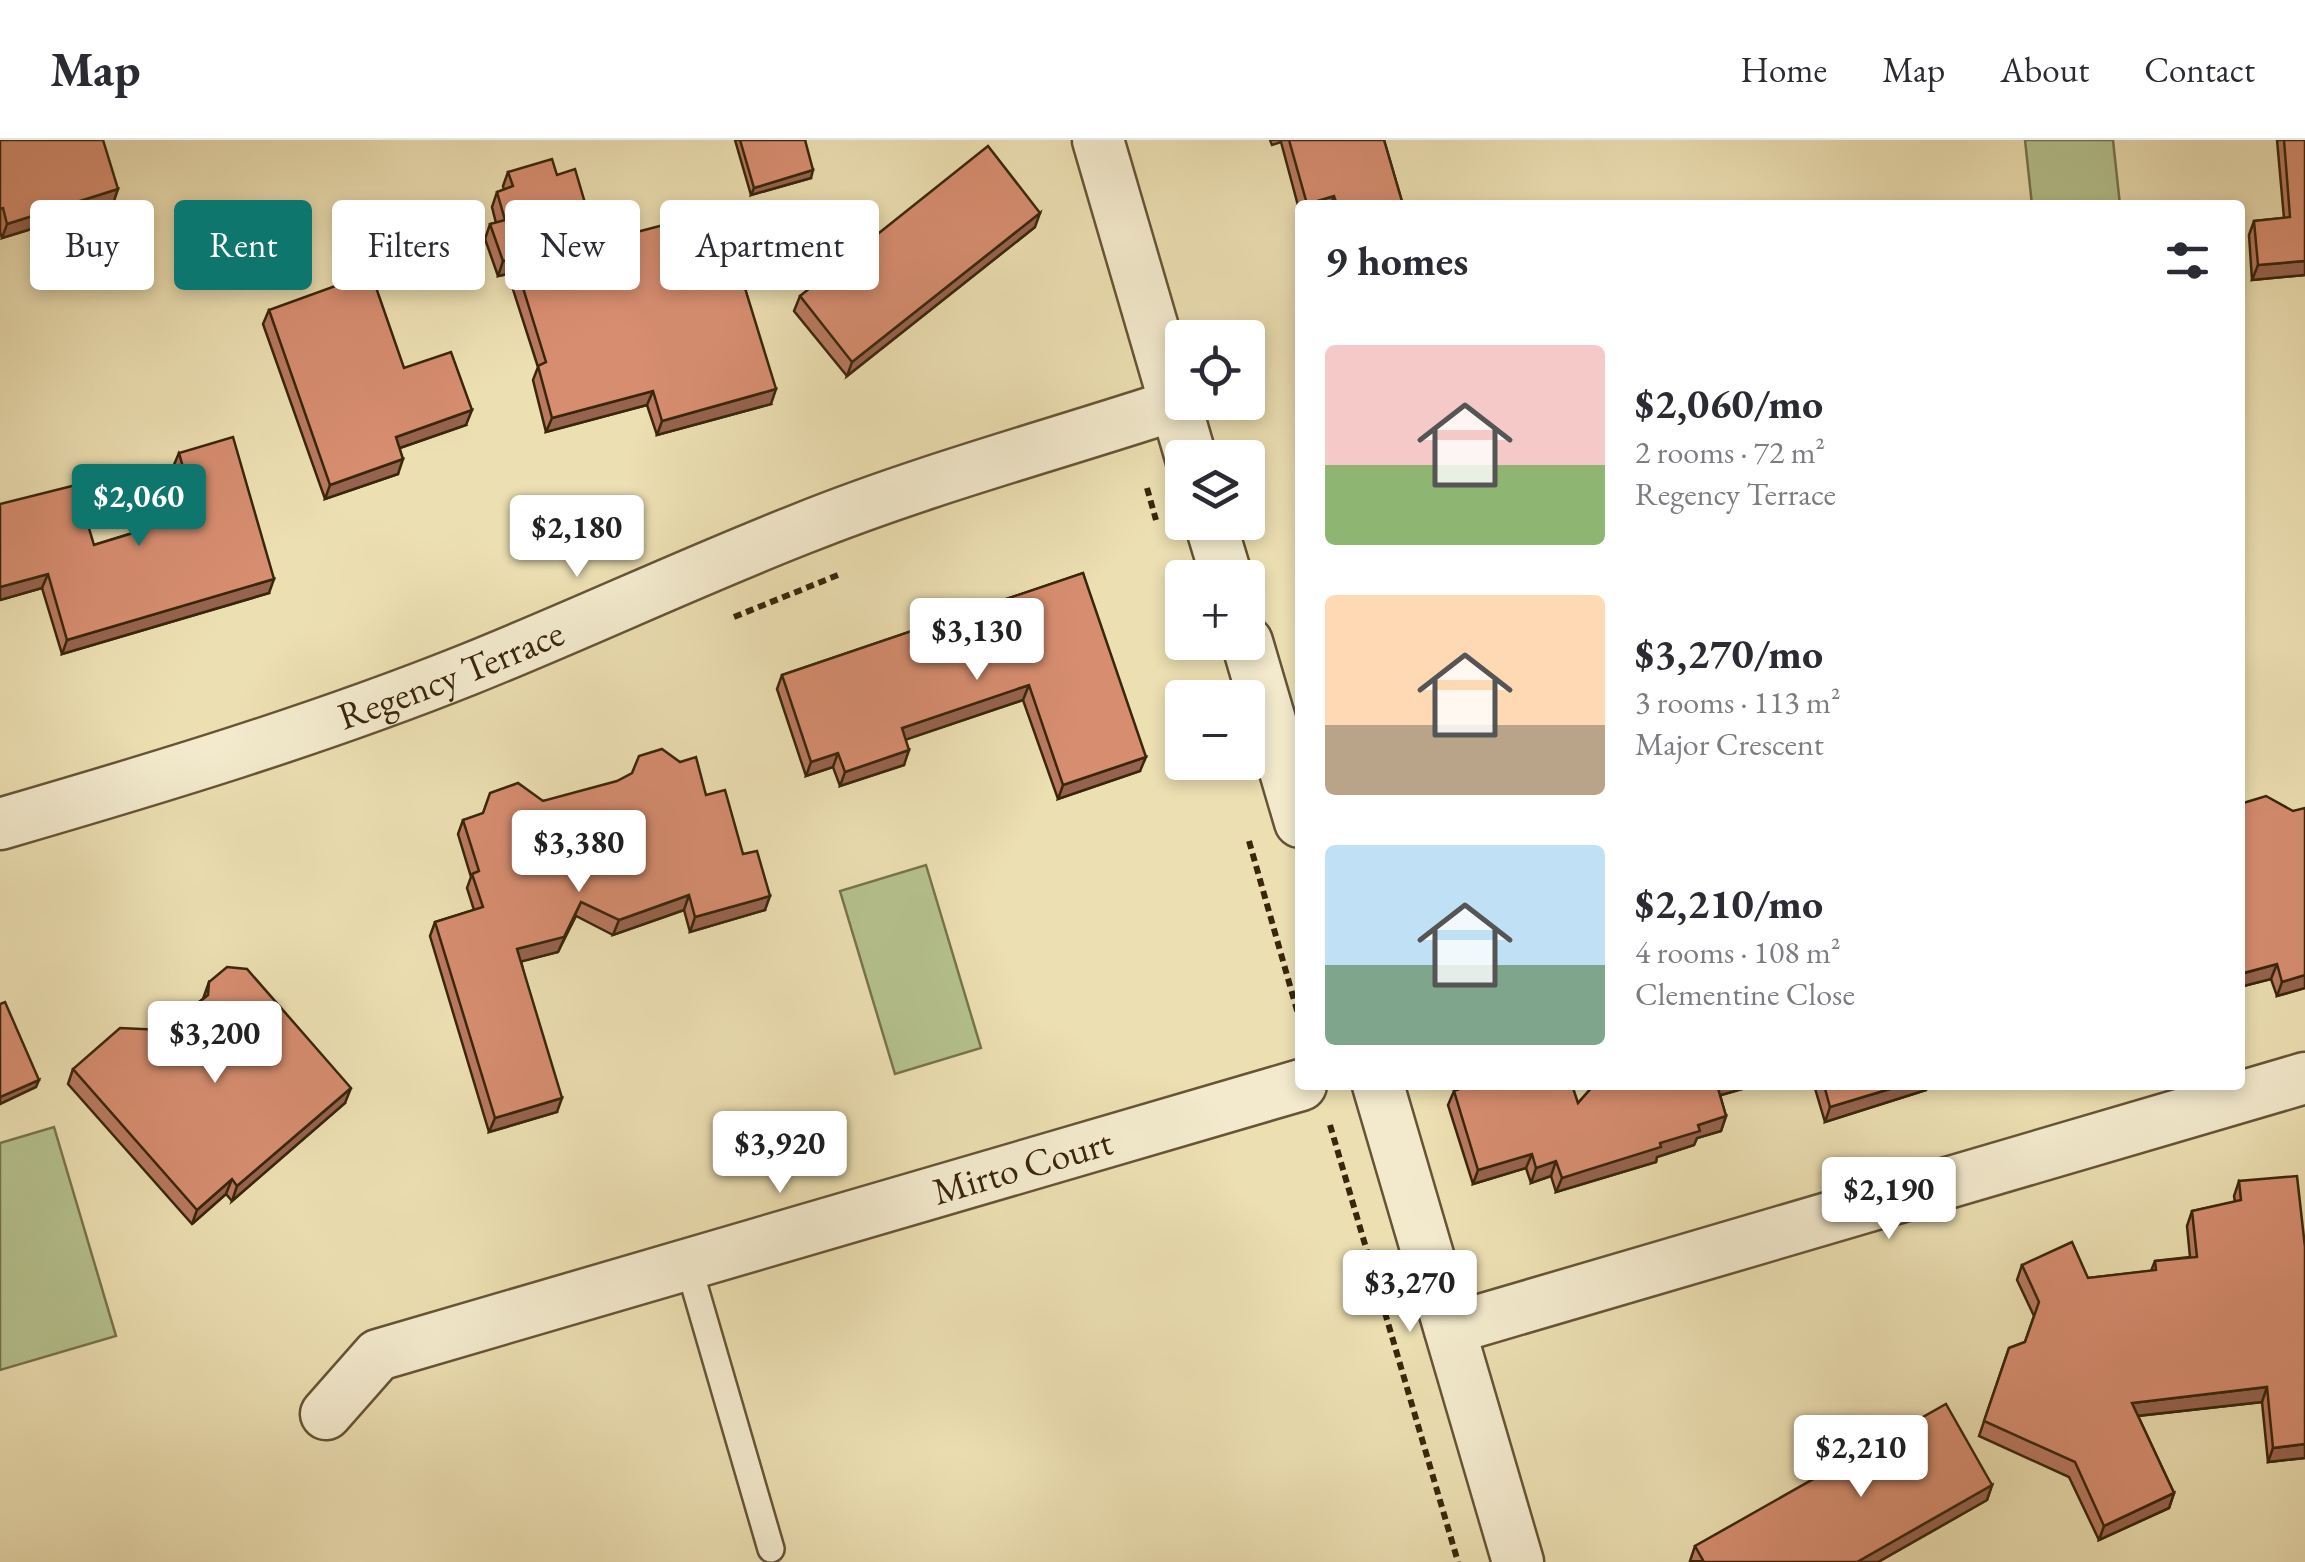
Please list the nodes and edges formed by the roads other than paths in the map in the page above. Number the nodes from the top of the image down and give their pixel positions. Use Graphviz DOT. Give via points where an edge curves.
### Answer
graph roads {
  1 [pos="1098,140"];
  2 [pos="1165,371"];
  3 [pos="1165,408"];
  4 [pos="1251,660"];
  5 [pos="1295,805"];
  6 [pos="0,824"];
  7 [pos="2305,1078"];
  8 [pos="1379,1090"];
  9 [pos="1315,1103"];
  10 [pos="688,1264"];
  11 [pos="1450,1329"];
  12 [pos="326,1414"];
  13 [pos="771,1549"];
  14 [pos="1518,1562"];
  1 -- 2 [label="street"];
  3 -- 6 [label="street, Regency Terrace" via="801,528 341,717"];
  4 -- 5 [label="street"];
  7 -- 11 [label="street"];
  8 -- 11 [label="street"];
  9 -- 10 [label="street, Mirto Court"];
  10 -- 12 [label="street, Mirto Court" via="378,1356"];
  10 -- 13 [label="lane"];
  11 -- 14 [label="street"];
}
